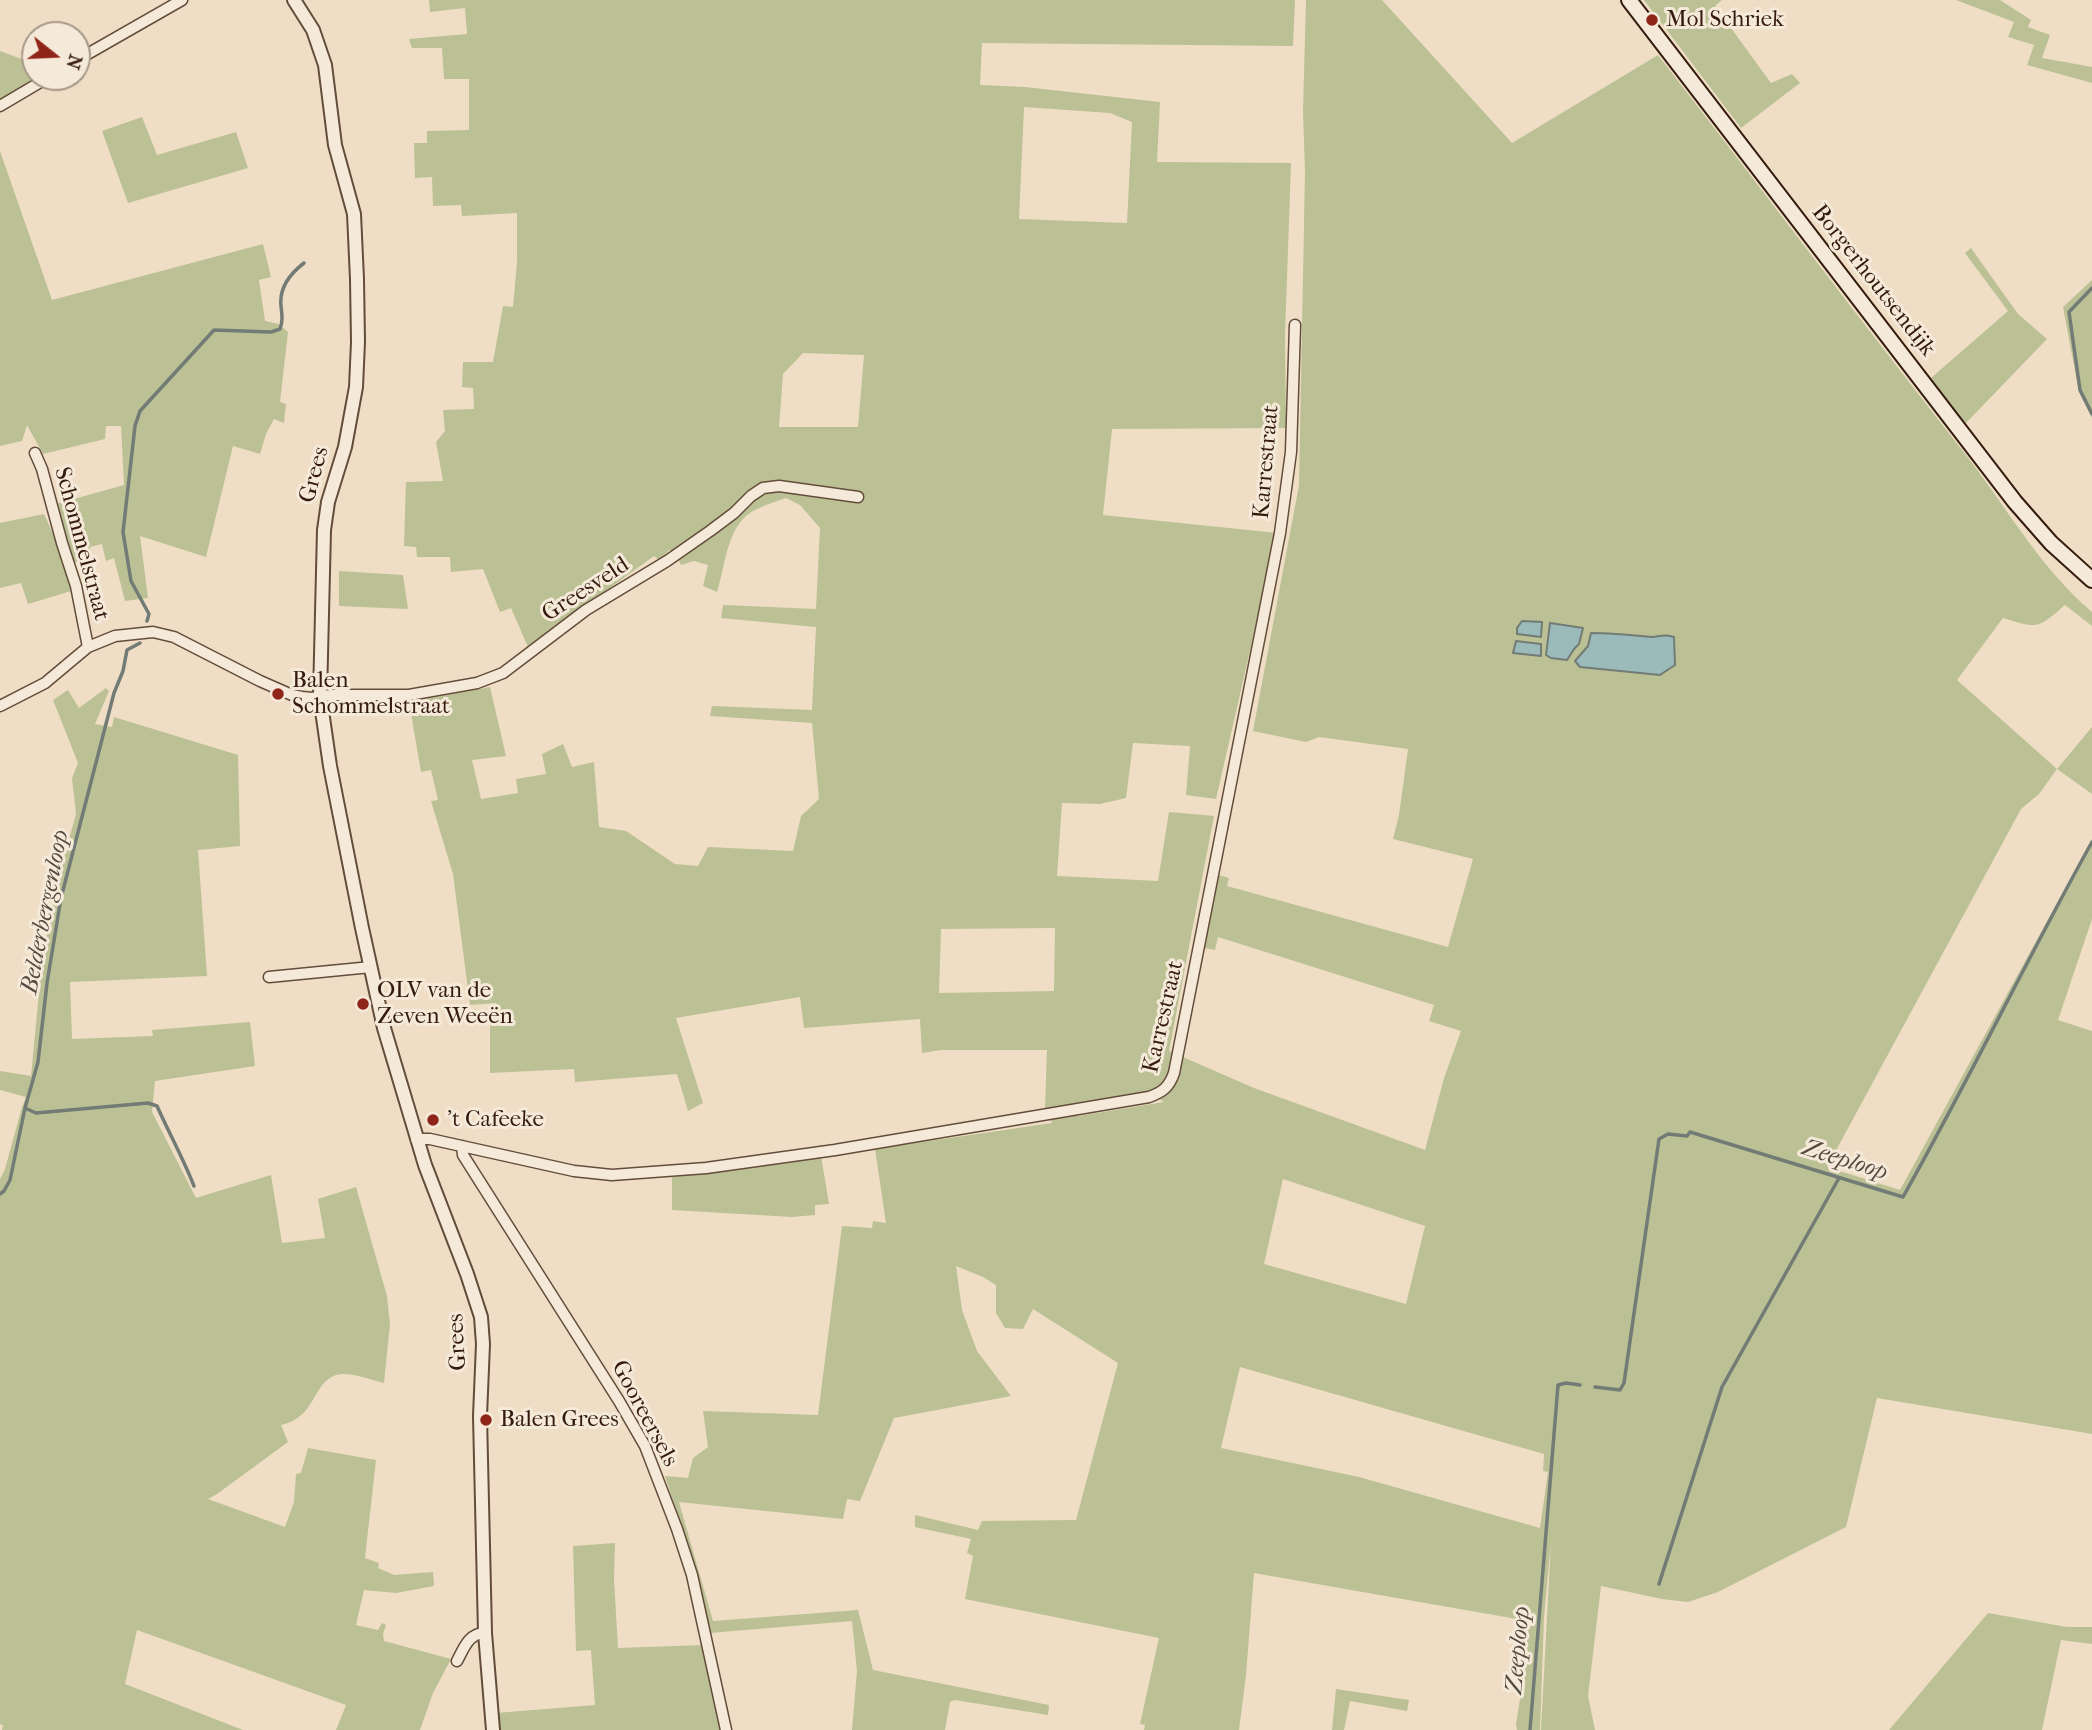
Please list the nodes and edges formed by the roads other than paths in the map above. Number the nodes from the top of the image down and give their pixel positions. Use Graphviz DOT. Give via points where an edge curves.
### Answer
graph roads {
  1 [pos="182,0"];
  2 [pos="295,0"];
  3 [pos="1629,0"];
  4 [pos="91,52"];
  5 [pos="25,91"];
  6 [pos="0,106"];
  7 [pos="1295,325"];
  8 [pos="35,453"];
  9 [pos="858,497"];
  10 [pos="2092,580"];
  11 [pos="88,647"];
  12 [pos="320,697"];
  13 [pos="0,706"];
  14 [pos="370,967"];
  15 [pos="269,977"];
  16 [pos="416,1139"];
  17 [pos="462,1146"];
  18 [pos="485,1633"];
  19 [pos="457,1661"];
  20 [pos="493,1730"];
  21 [pos="726,1730"];
  1 -- 4 [label="street"];
  2 -- 12 [label="street, Grees" via="313,30 324,65 335,145 354,214 357,279 356,387 324,530"];
  3 -- 10 [label="main road, Borgerhoutsendijk" via="2015,502"];
  5 -- 6 [label="street"];
  7 -- 17 [label="street, Karrestraat" via="1286,498 1170,1085 1149,1097 1073,1111 706,1168 612,1175"];
  8 -- 11 [label="street, Schommelstraat" via="76,586"];
  9 -- 12 [label="street, Greesveld" via="779,486 763,488 689,546 586,610 515,665 489,679 427,693"];
  11 -- 12 [label="street, Schommelstraat" via="115,636 153,632 174,637 292,695"];
  11 -- 13 [label="street, Schommelstraat" via="45,683"];
  12 -- 14 [label="street, Grees"];
  14 -- 15 [label="street"];
  14 -- 16 [label="street, Grees"];
  16 -- 17 [label="street, Karrestraat"];
  16 -- 18 [label="street, Grees" via="481,1317"];
  17 -- 21 [label="street, Gooreersels" via="463,1155 645,1446 692,1575"];
  18 -- 19 [label="street" via="471,1637"];
  18 -- 20 [label="street, Grees"];
}
